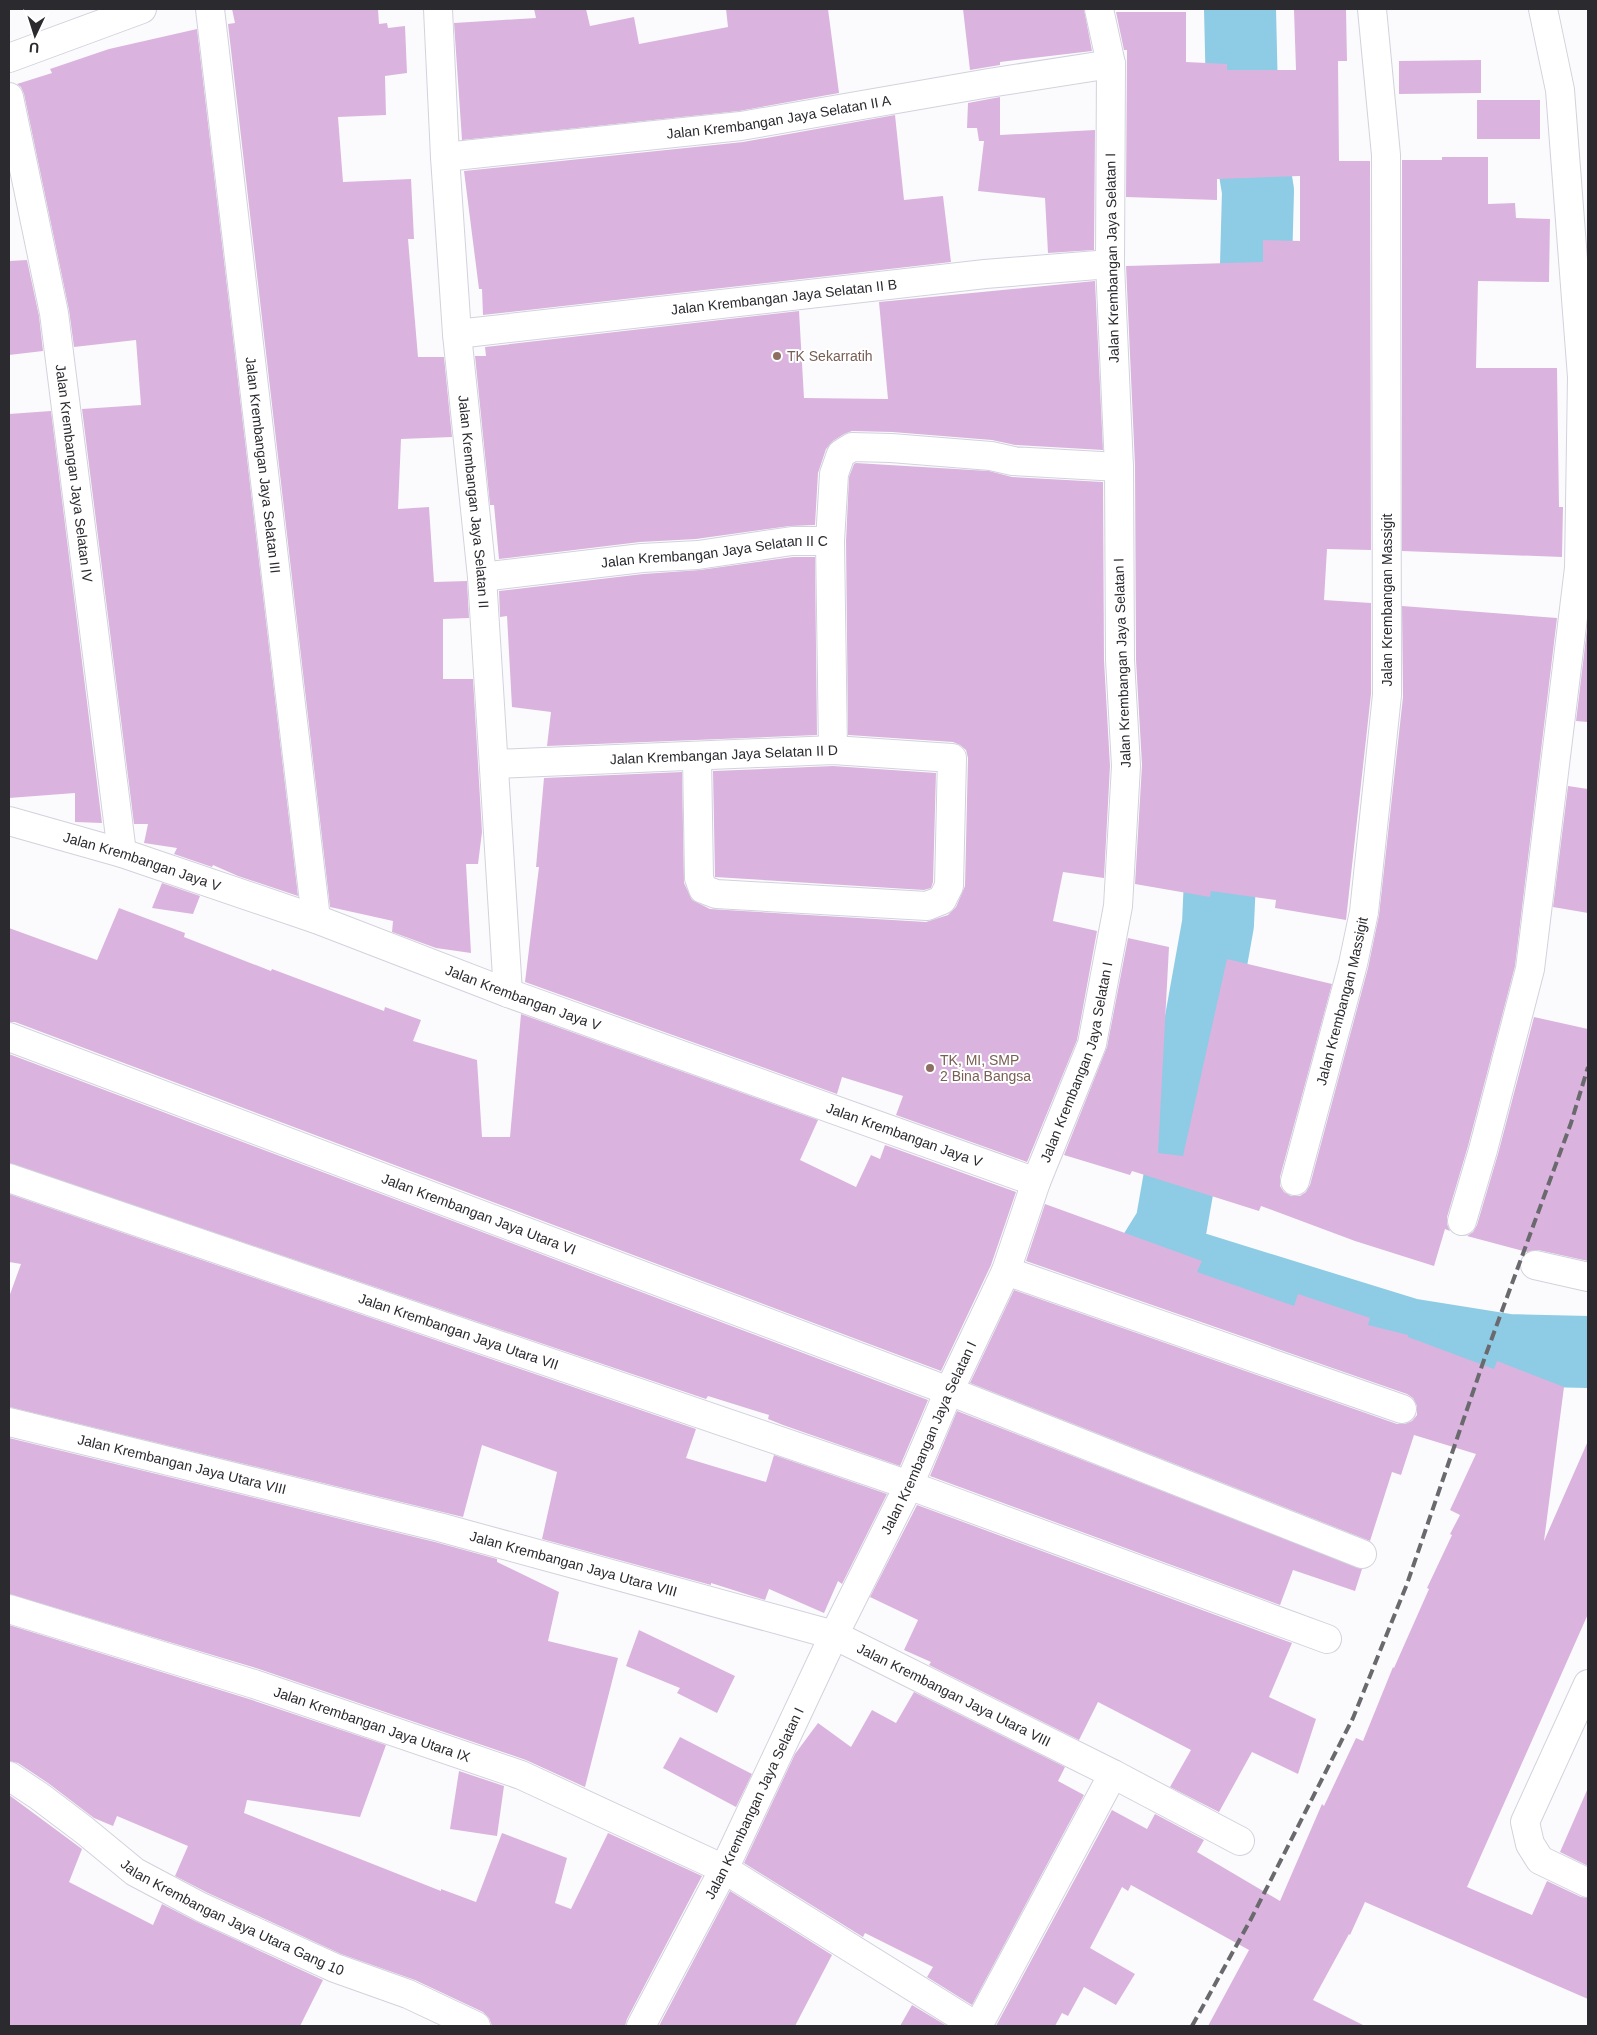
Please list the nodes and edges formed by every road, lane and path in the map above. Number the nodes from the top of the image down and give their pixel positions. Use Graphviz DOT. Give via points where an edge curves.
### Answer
graph roads {
  1 [pos="142,9"];
  2 [pos="210,9"];
  3 [pos="438,9"];
  4 [pos="1099,9"];
  5 [pos="1372,9"];
  6 [pos="1543,9"];
  7 [pos="9,58"];
  8 [pos="1111,64"];
  9 [pos="9,98"];
  10 [pos="444,157"];
  11 [pos="1110,264"];
  12 [pos="457,334"];
  13 [pos="1119,467"];
  14 [pos="830,541"];
  15 [pos="482,577"];
  16 [pos="833,750"];
  17 [pos="697,756"];
  18 [pos="495,764"];
  19 [pos="9,821"];
  20 [pos="122,853"];
  21 [pos="316,919"];
  22 [pos="508,993"];
  23 [pos="9,1037"];
  24 [pos="9,1178"];
  25 [pos="1295,1181"];
  26 [pos="1036,1182"];
  27 [pos="1462,1221"];
  28 [pos="1535,1265"];
  29 [pos="1006,1271"];
  30 [pos="1588,1277"];
  31 [pos="949,1391"];
  32 [pos="1402,1409"];
  33 [pos="9,1422"];
  34 [pos="909,1485"];
  35 [pos="1362,1554"];
  36 [pos="9,1609"];
  37 [pos="834,1635"];
  38 [pos="1327,1639"];
  39 [pos="1588,1684"];
  40 [pos="1113,1774"];
  41 [pos="9,1776"];
  42 [pos="1240,1842"];
  43 [pos="724,1869"];
  44 [pos="1588,1883"];
  45 [pos="476,2026"];
  46 [pos="641,2026"];
  47 [pos="977,2026"];
  1 -- 7 [label="street"];
  2 -- 21 [label="street, Jalan Krembangan Jaya Selatan III"];
  3 -- 10 [label="street, Jalan Krembangan Jaya Selatan II"];
  4 -- 8 [label="street, Jalan Krembangan Jaya Selatan I"];
  5 -- 25 [label="street, Jalan Krembangan Massigit" via="1386,155 1387,695 1364,912"];
  6 -- 27 [label="street" via="1560,90 1582,377 1579,568 1530,969"];
  8 -- 10 [label="street, Jalan Krembangan Jaya Selatan II A" via="741,126"];
  8 -- 11 [label="street, Jalan Krembangan Jaya Selatan I"];
  9 -- 20 [label="street, Jalan Krembangan Jaya Selatan IV" via="54,313"];
  10 -- 12 [label="street, Jalan Krembangan Jaya Selatan II"];
  11 -- 12 [label="street, Jalan Krembangan Jaya Selatan II B" via="985,274"];
  11 -- 13 [label="street, Jalan Krembangan Jaya Selatan I"];
  12 -- 15 [label="street, Jalan Krembangan Jaya Selatan II"];
  13 -- 14 [label="street" via="852,447 841,454 834,474"];
  13 -- 26 [label="street, Jalan Krembangan Jaya Selatan I" via="1120,660 1126,766 1118,906 1092,1044"];
  14 -- 15 [label="street, Jalan Krembangan Jaya Selatan II C" via="792,541 698,555 633,559"];
  14 -- 16 [label="street, Jalan Krembangan Jaya Selatan II C"];
  15 -- 18 [label="street, Jalan Krembangan Jaya Selatan II"];
  16 -- 17 [label="street, Jalan Krembangan Jaya Selatan II D"];
  16 -- 17 [label="street, Jalan Krembangan Jaya Selatan II D" via="952,758 949,886 942,900 927,906 716,894 703,889 700,878"];
  17 -- 18 [label="street, Jalan Krembangan Jaya Selatan II D"];
  18 -- 22 [label="street, Jalan Krembangan Jaya Selatan II"];
  19 -- 20 [label="street, Jalan Krembangan Jaya V"];
  20 -- 21 [label="street, Jalan Krembangan Jaya V"];
  21 -- 22 [label="street, Jalan Krembangan Jaya V"];
  22 -- 26 [label="street, Jalan Krembangan Jaya V"];
  23 -- 31 [label="street, Jalan Krembangan Jaya Utara VI"];
  24 -- 34 [label="street, Jalan Krembangan Jaya Utara VII"];
  26 -- 29 [label="street, Jalan Krembangan Jaya Selatan I"];
  28 -- 30 [label="street"];
  29 -- 31 [label="street, Jalan Krembangan Jaya Selatan I"];
  29 -- 32 [label="street"];
  31 -- 34 [label="street, Jalan Krembangan Jaya Selatan I"];
  31 -- 35 [label="street, Jalan Krembangan Jaya Utara VI"];
  33 -- 37 [label="street, Jalan Krembangan Jaya Utara VIII" via="439,1527"];
  34 -- 37 [label="street, Jalan Krembangan Jaya Selatan I"];
  34 -- 38 [label="street, Jalan Krembangan Jaya Utara VII"];
  36 -- 43 [label="street, Jalan Krembangan Jaya Utara IX" via="254,1684 521,1775"];
  37 -- 40 [label="street, Jalan Krembangan Jaya Utara VIII"];
  37 -- 43 [label="street, Jalan Krembangan Jaya Selatan I"];
  39 -- 44 [label="street" via="1525,1822 1530,1844 1540,1860"];
  40 -- 42 [label="street, Jalan Krembangan Jaya Utara VIII"];
  40 -- 47 [label="street"];
  41 -- 45 [label="street, Jalan Krembangan Jaya Utara Gang 10" via="135,1872 201,1907 335,1968 408,1994"];
  43 -- 46 [label="street, Jalan Krembangan Jaya Selatan I"];
  43 -- 47 [label="street, Jalan Krembangan Jaya Utara IX"];
}
